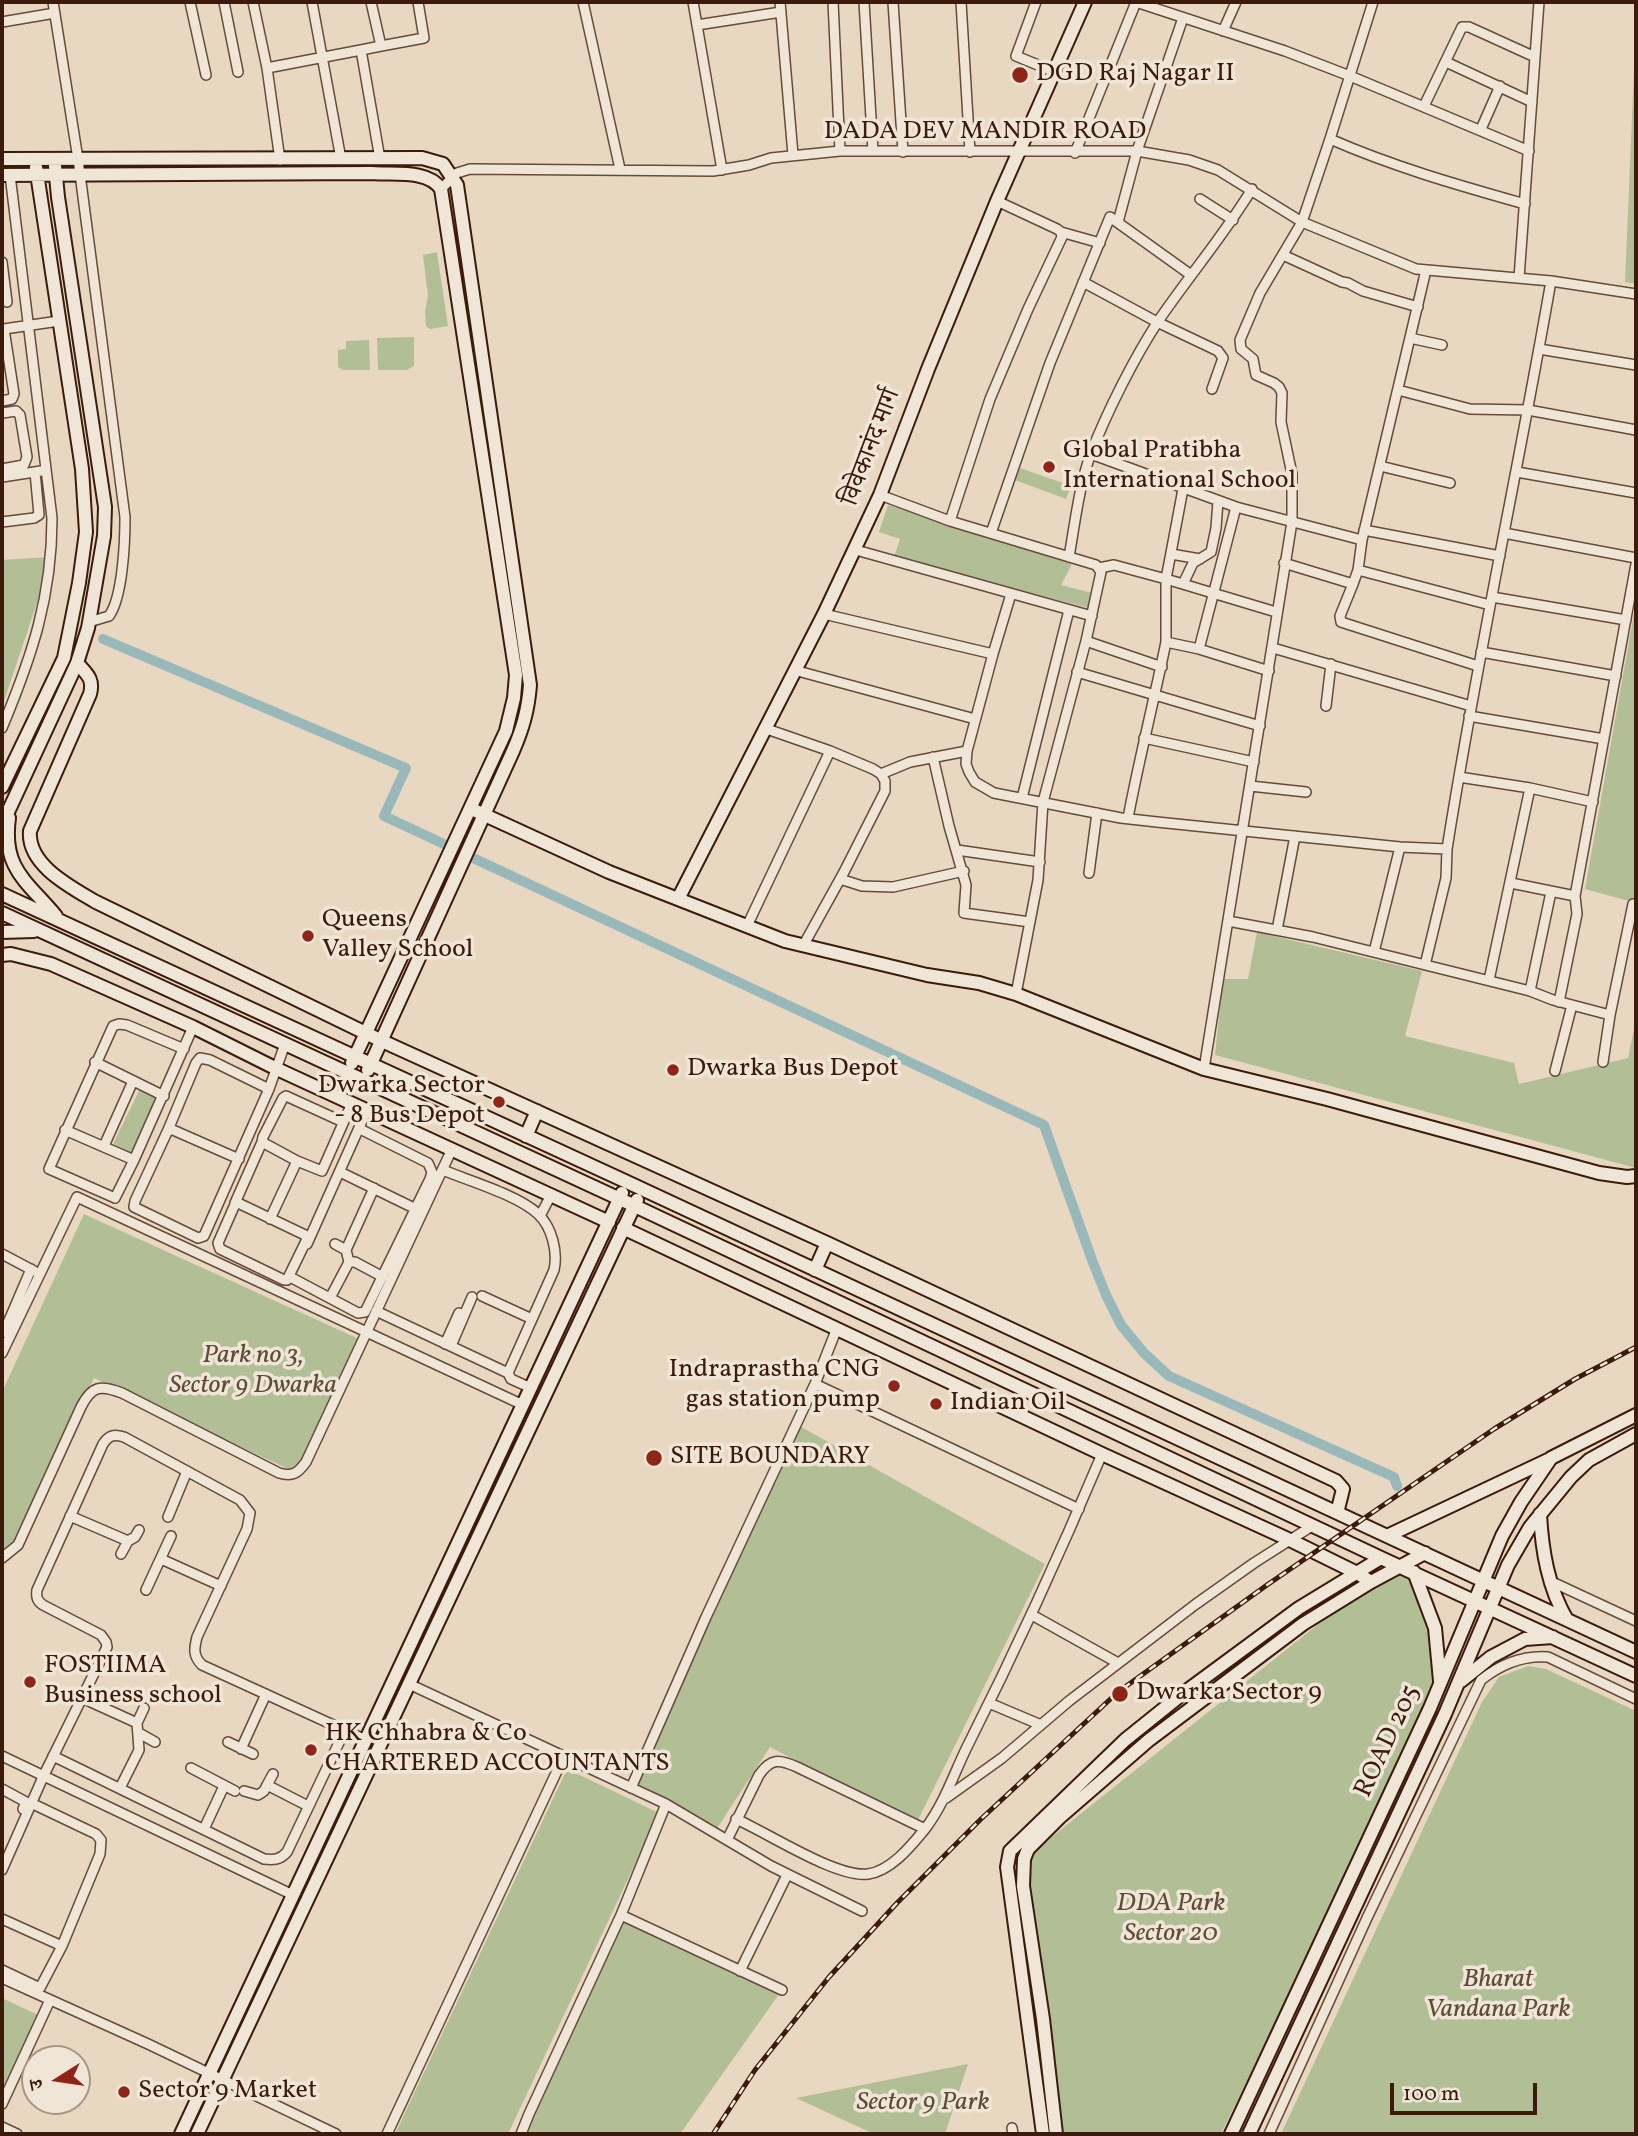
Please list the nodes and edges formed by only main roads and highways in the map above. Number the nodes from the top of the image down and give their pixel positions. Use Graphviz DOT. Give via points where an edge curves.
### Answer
graph roads {
  1 [pos="1085,2"];
  2 [pos="2,159"];
  3 [pos="35,159"];
  4 [pos="54,159"];
  5 [pos="37,174"];
  6 [pos="55,174"];
  7 [pos="6,175"];
  8 [pos="76,663"];
  9 [pos="2,787"];
  10 [pos="10,808"];
  11 [pos="470,808"];
  12 [pos="484,815"];
  13 [pos="2,825"];
  14 [pos="2,894"];
  15 [pos="678,899"];
  16 [pos="2,913"];
  17 [pos="60,920"];
  18 [pos="42,931"];
  19 [pos="2,932"];
  20 [pos="2,955"];
  21 [pos="366,1033"];
  22 [pos="382,1041"];
  23 [pos="356,1056"];
  24 [pos="371,1065"];
  25 [pos="348,1073"];
  26 [pos="364,1080"];
  27 [pos="537,1111"];
  28 [pos="526,1136"];
  29 [pos="1636,1176"];
  30 [pos="627,1182"];
  31 [pos="641,1190"];
  32 [pos="620,1199"];
  33 [pos="634,1205"];
  34 [pos="609,1222"];
  35 [pos="623,1227"];
  36 [pos="827,1243"];
  37 [pos="814,1270"];
  38 [pos="973,1365"];
  39 [pos="965,1389"];
  40 [pos="1636,1415"];
  41 [pos="1636,1434"];
  42 [pos="1551,1458"];
  43 [pos="1337,1513"];
  44 [pos="1540,1514"];
  45 [pos="1387,1536"];
  46 [pos="1425,1553"];
  47 [pos="1381,1558"];
  48 [pos="1408,1569"];
  49 [pos="1357,1573"];
  50 [pos="1484,1580"];
  51 [pos="1371,1583"];
  52 [pos="1499,1587"];
  53 [pos="1475,1601"];
  54 [pos="1490,1608"];
  55 [pos="1567,1619"];
  56 [pos="1553,1637"];
  57 [pos="1636,1652"];
  58 [pos="1636,1676"];
  59 [pos="1458,1683"];
  60 [pos="1440,1685"];
  61 [pos="181,2134"];
  62 [pos="197,2134"];
  63 [pos="1043,2134"];
  64 [pos="1056,2134"];
  65 [pos="1231,2134"];
  66 [pos="1249,2134"];
  1 -- 15 [label="main road, विवेकानंद मार्ग" via="997,201 856,550"];
  2 -- 3 [label="main road"];
  3 -- 4 [label="main road"];
  3 -- 5 [label="main road"];
  4 -- 6 [label="main road"];
  4 -- 12 [label="main road" via="432,160 443,164 452,176 459,190 530,685 525,724"];
  5 -- 6 [label="main road"];
  5 -- 7 [label="main road"];
  5 -- 9 [label="main road" via="82,469 86,532 64,658"];
  6 -- 8 [label="main road" via="105,507 89,622"];
  6 -- 11 [label="main road" via="372,173 422,176 441,189 516,675 506,730"];
  8 -- 10 [label="main road"];
  8 -- 21 [label="main road" via="92,685 30,831 35,854 56,877 96,902"];
  10 -- 13 [label="main road"];
  10 -- 17 [label="main road" via="6,836 10,859 20,877"];
  11 -- 12 [label="main road"];
  11 -- 21 [label="main road"];
  12 -- 15 [label="main road"];
  12 -- 22 [label="main road"];
  14 -- 17 [label="main road"];
  15 -- 29 [label="main road" via="785,941 1016,994 1205,1069 1599,1173"];
  16 -- 18 [label="main road"];
  17 -- 23 [label="main road"];
  18 -- 19 [label="main road"];
  18 -- 25 [label="main road"];
  20 -- 34 [label="main road" via="51,964"];
  21 -- 22 [label="main road"];
  21 -- 23 [label="main road"];
  22 -- 24 [label="main road"];
  22 -- 27 [label="main road"];
  23 -- 24 [label="main road"];
  23 -- 25 [label="main road"];
  24 -- 26 [label="main road"];
  24 -- 28 [label="main road"];
  25 -- 26 [label="main road"];
  26 -- 32 [label="main road"];
  27 -- 28 [label="main road"];
  27 -- 36 [label="main road"];
  28 -- 30 [label="main road"];
  30 -- 31 [label="main road"];
  30 -- 32 [label="main road"];
  31 -- 33 [label="main road"];
  31 -- 37 [label="main road"];
  32 -- 33 [label="main road"];
  32 -- 34 [label="main road"];
  33 -- 35 [label="main road"];
  33 -- 38 [label="main road"];
  34 -- 61 [label="main road"];
  35 -- 39 [label="main road"];
  35 -- 62 [label="main road"];
  36 -- 37 [label="main road"];
  36 -- 43 [label="main road" via="1336,1482 1343,1489"];
  37 -- 43 [label="main road"];
  38 -- 39 [label="main road"];
  38 -- 47 [label="main road"];
  39 -- 49 [label="main road"];
  40 -- 42 [label="main road, ROAD 205"];
  41 -- 44 [label="main road, ROAD 205" via="1589,1460"];
  42 -- 45 [label="main road"];
  42 -- 50 [label="main road, ROAD 205" via="1502,1536"];
  43 -- 45 [label="main road"];
  44 -- 52 [label="main road, ROAD 205"];
  44 -- 55 [label="main road" via="1550,1581"];
  45 -- 46 [label="main road"];
  46 -- 48 [label="main road"];
  46 -- 50 [label="main road"];
  47 -- 48 [label="main road"];
  47 -- 49 [label="main road"];
  48 -- 51 [label="main road"];
  48 -- 53 [label="main road"];
  48 -- 60 [label="main road" via="1436,1629"];
  49 -- 51 [label="main road"];
  49 -- 63 [label="main road" via="1299,1608 1181,1695 1125,1740 1010,1851 1007,1867"];
  50 -- 52 [label="main road"];
  50 -- 53 [label="main road, ROAD 205"];
  51 -- 64 [label="main road" via="1303,1624 1149,1740 1028,1849 1023,1886"];
  52 -- 54 [label="main road, ROAD 205"];
  52 -- 55 [label="main road"];
  53 -- 54 [label="main road"];
  53 -- 60 [label="main road, ROAD 205"];
  54 -- 56 [label="main road"];
  54 -- 59 [label="main road, ROAD 205"];
  55 -- 57 [label="main road"];
  56 -- 58 [label="main road"];
  56 -- 59 [label="main road" via="1525,1639 1491,1657"];
  59 -- 66 [label="main road, ROAD 205"];
  60 -- 65 [label="main road, ROAD 205"];
}
